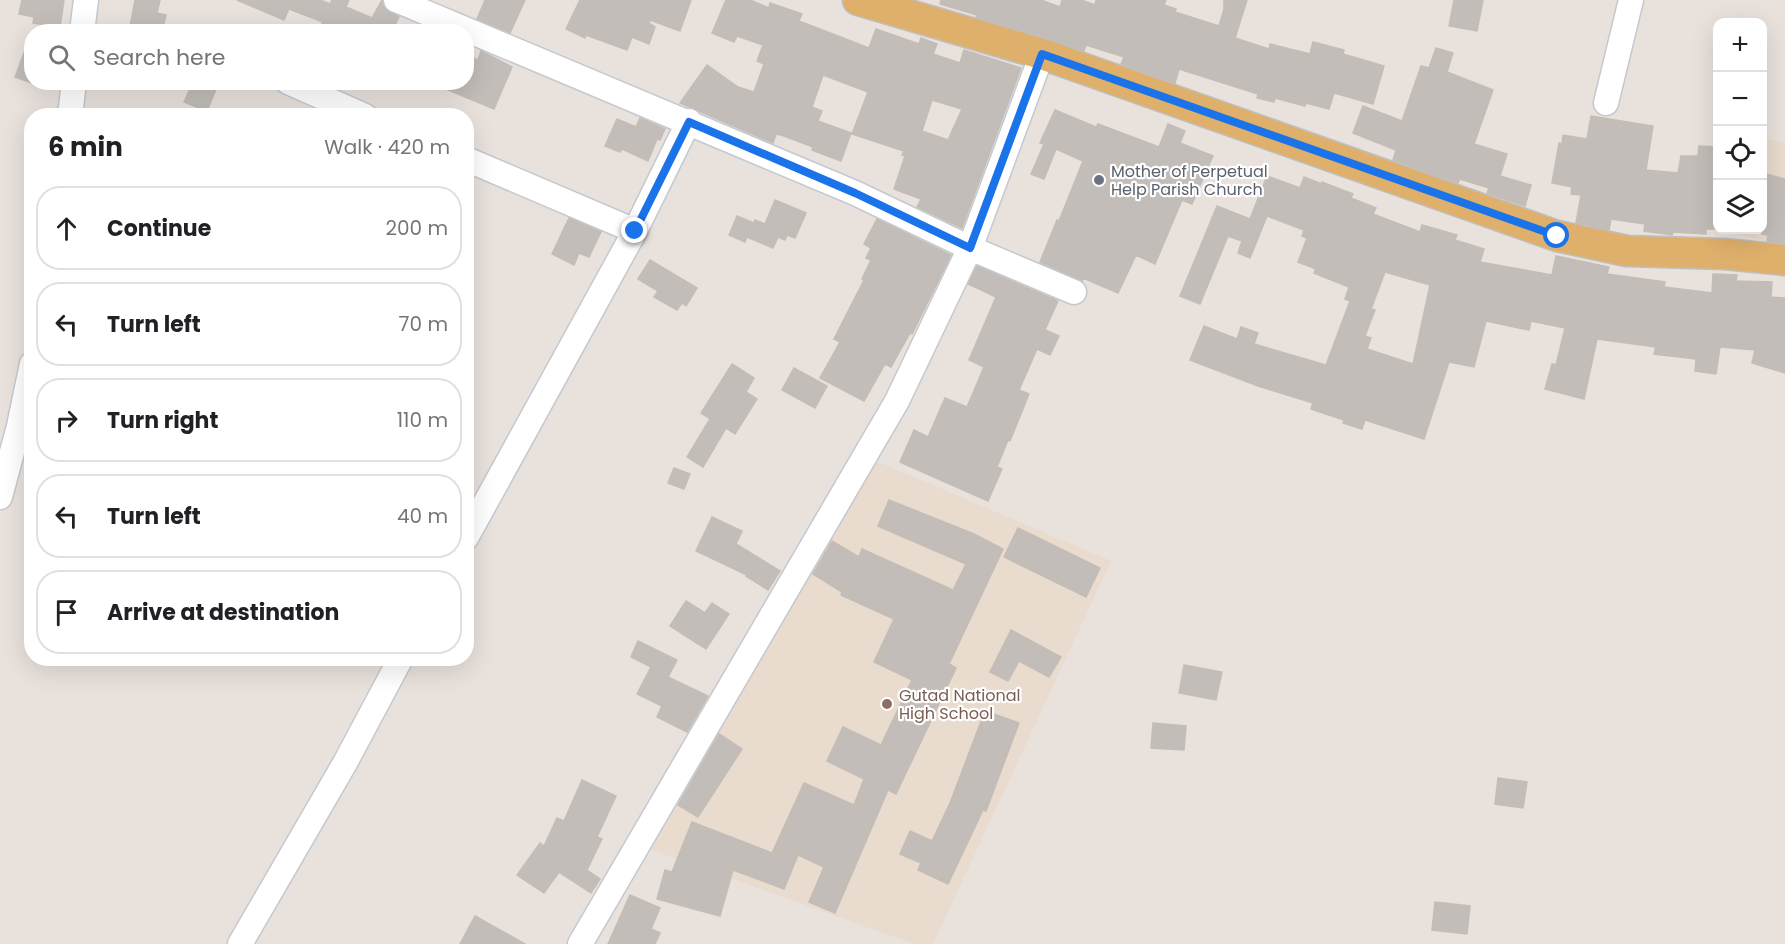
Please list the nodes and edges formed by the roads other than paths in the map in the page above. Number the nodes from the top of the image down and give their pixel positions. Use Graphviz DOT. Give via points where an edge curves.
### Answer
graph roads {
  1 [pos="86,0"];
  2 [pos="396,0"];
  3 [pos="858,0"];
  4 [pos="1631,0"];
  5 [pos="83,24"];
  6 [pos="454,24"];
  7 [pos="474,32"];
  8 [pos="1042,54"];
  9 [pos="73,90"];
  10 [pos="306,90"];
  11 [pos="1606,103"];
  12 [pos="70,108"];
  13 [pos="347,108"];
  14 [pos="689,122"];
  15 [pos="474,162"];
  16 [pos="635,231"];
  17 [pos="970,248"];
  18 [pos="1785,260"];
  19 [pos="1074,292"];
  20 [pos="24,402"];
  21 [pos="0,497"];
  22 [pos="474,523"];
  23 [pos="397,666"];
  24 [pos="240,944"];
  25 [pos="580,944"];
  1 -- 5 [label="street"];
  2 -- 6 [label="street"];
  3 -- 8 [label="main road"];
  4 -- 11 [label="street"];
  7 -- 14 [label="street"];
  8 -- 17 [label="street"];
  8 -- 18 [label="main road" via="1557,236 1627,251"];
  9 -- 12 [label="street"];
  10 -- 13 [label="street"];
  14 -- 16 [label="street"];
  14 -- 17 [label="street" via="855,193"];
  15 -- 16 [label="street"];
  16 -- 22 [label="street"];
  17 -- 19 [label="street"];
  17 -- 25 [label="street" via="897,401"];
  20 -- 21 [label="street"];
  23 -- 24 [label="street"];
}
